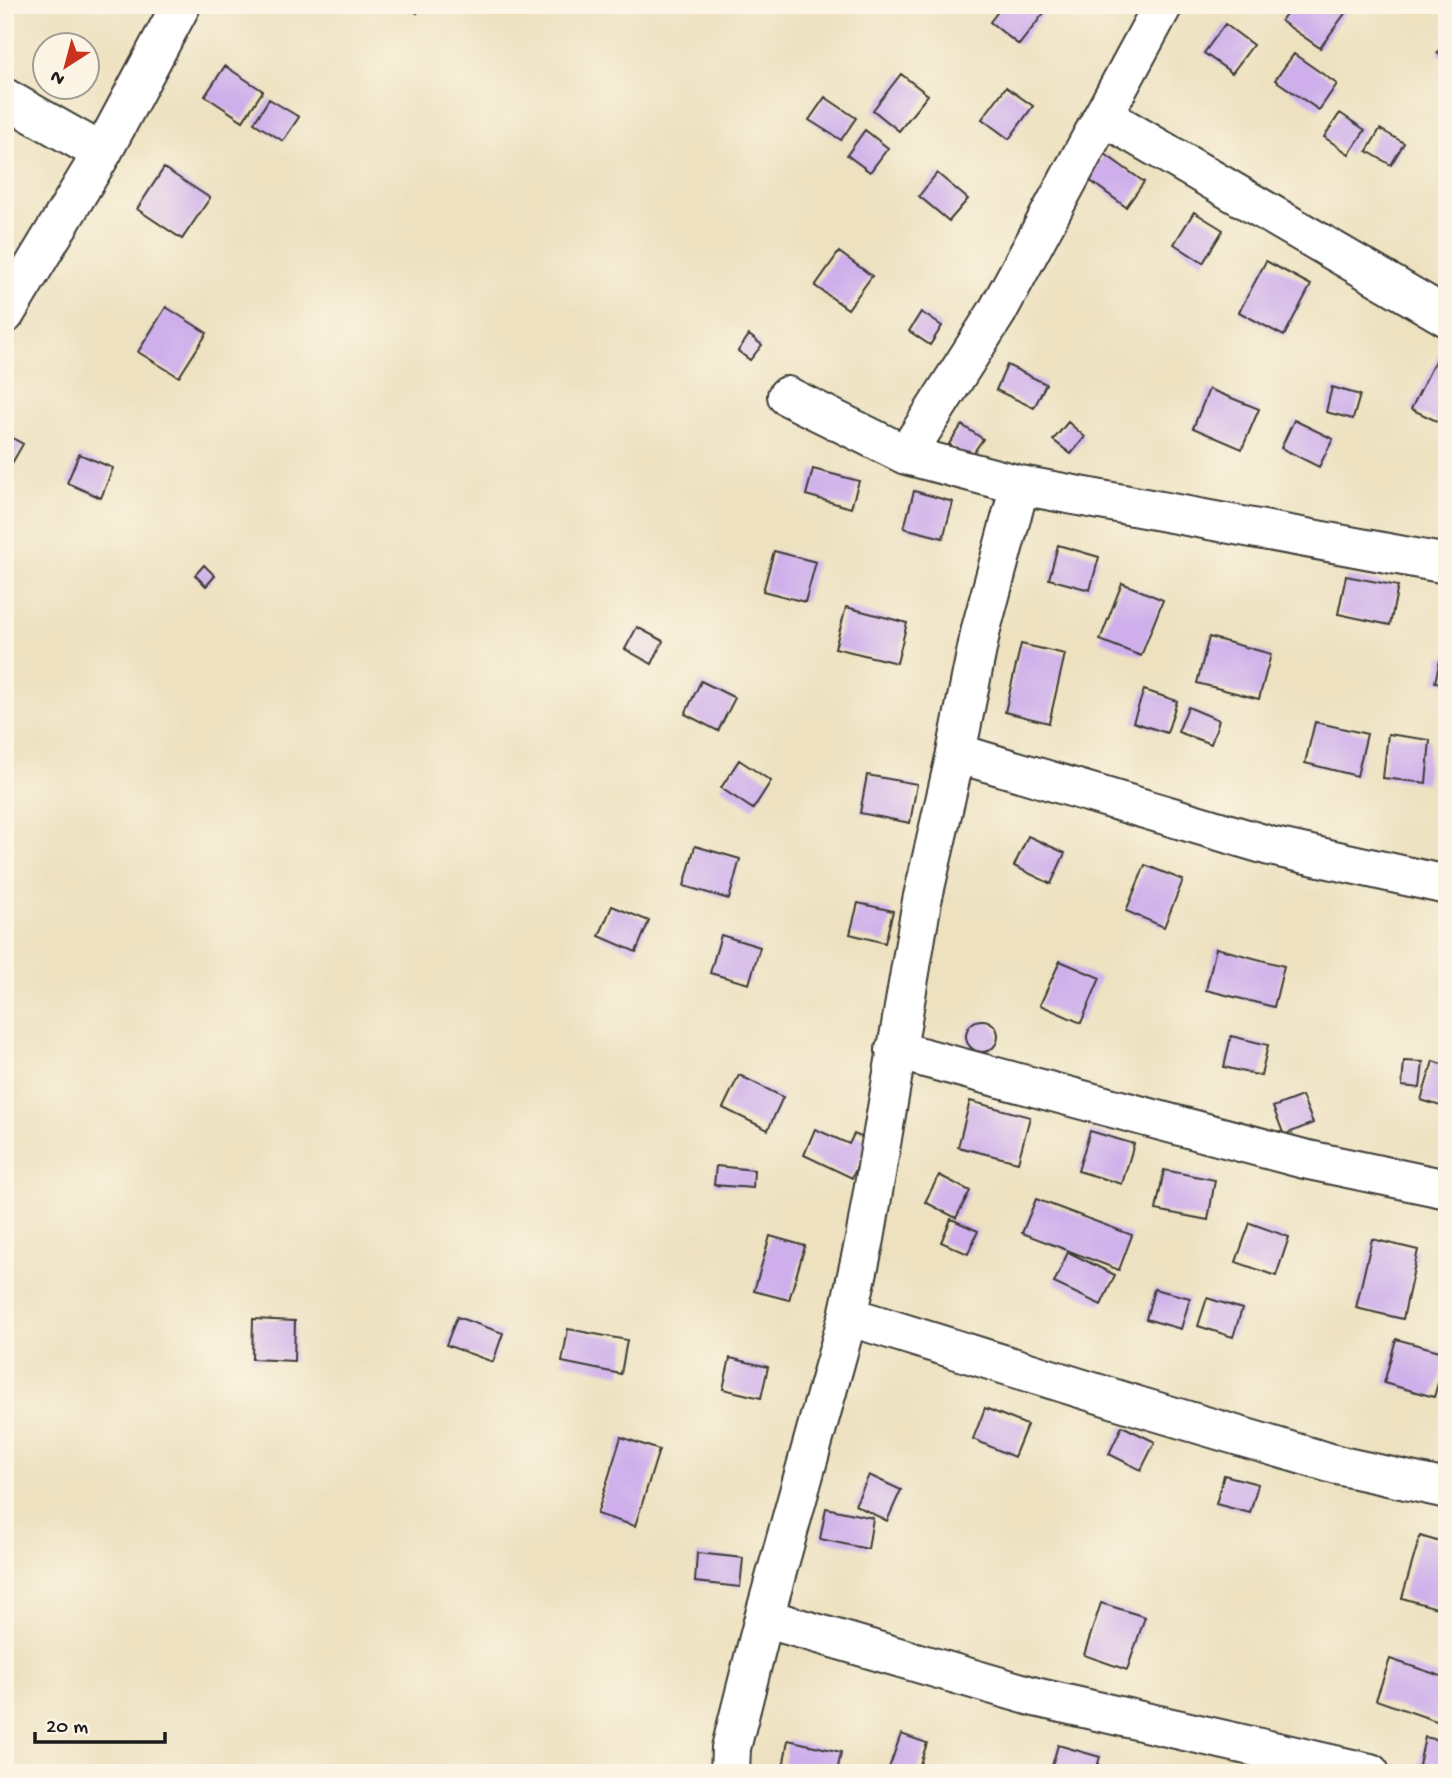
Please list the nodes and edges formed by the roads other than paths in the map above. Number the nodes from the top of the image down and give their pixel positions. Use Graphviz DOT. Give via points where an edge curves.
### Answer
graph roads {
  1 [pos="181,5"];
  2 [pos="1163,5"];
  3 [pos="5,98"];
  4 [pos="1103,116"];
  5 [pos="102,153"];
  6 [pos="5,314"];
  7 [pos="1447,317"];
  8 [pos="787,396"];
  9 [pos="906,455"];
  10 [pos="1020,485"];
  11 [pos="1447,564"];
  12 [pos="956,753"];
  13 [pos="1447,885"];
  14 [pos="895,1050"];
  15 [pos="1447,1189"];
  16 [pos="848,1316"];
  17 [pos="1447,1489"];
  18 [pos="764,1618"];
  19 [pos="730,1773"];
  20 [pos="1370,1773"];
  1 -- 5 [label="street"];
  2 -- 4 [label="street"];
  3 -- 5 [label="street"];
  4 -- 7 [label="street"];
  4 -- 9 [label="street" via="997,312"];
  5 -- 6 [label="street"];
  8 -- 9 [label="street"];
  9 -- 10 [label="street"];
  10 -- 11 [label="street"];
  10 -- 12 [label="street" via="981,629"];
  12 -- 13 [label="street" via="1270,846"];
  12 -- 14 [label="street" via="922,901"];
  14 -- 15 [label="street" via="1304,1159"];
  14 -- 16 [label="street"];
  16 -- 17 [label="street" via="1337,1465"];
  16 -- 18 [label="street"];
  18 -- 19 [label="street" via="731,1748"];
  18 -- 20 [label="street" via="1035,1697"];
}
